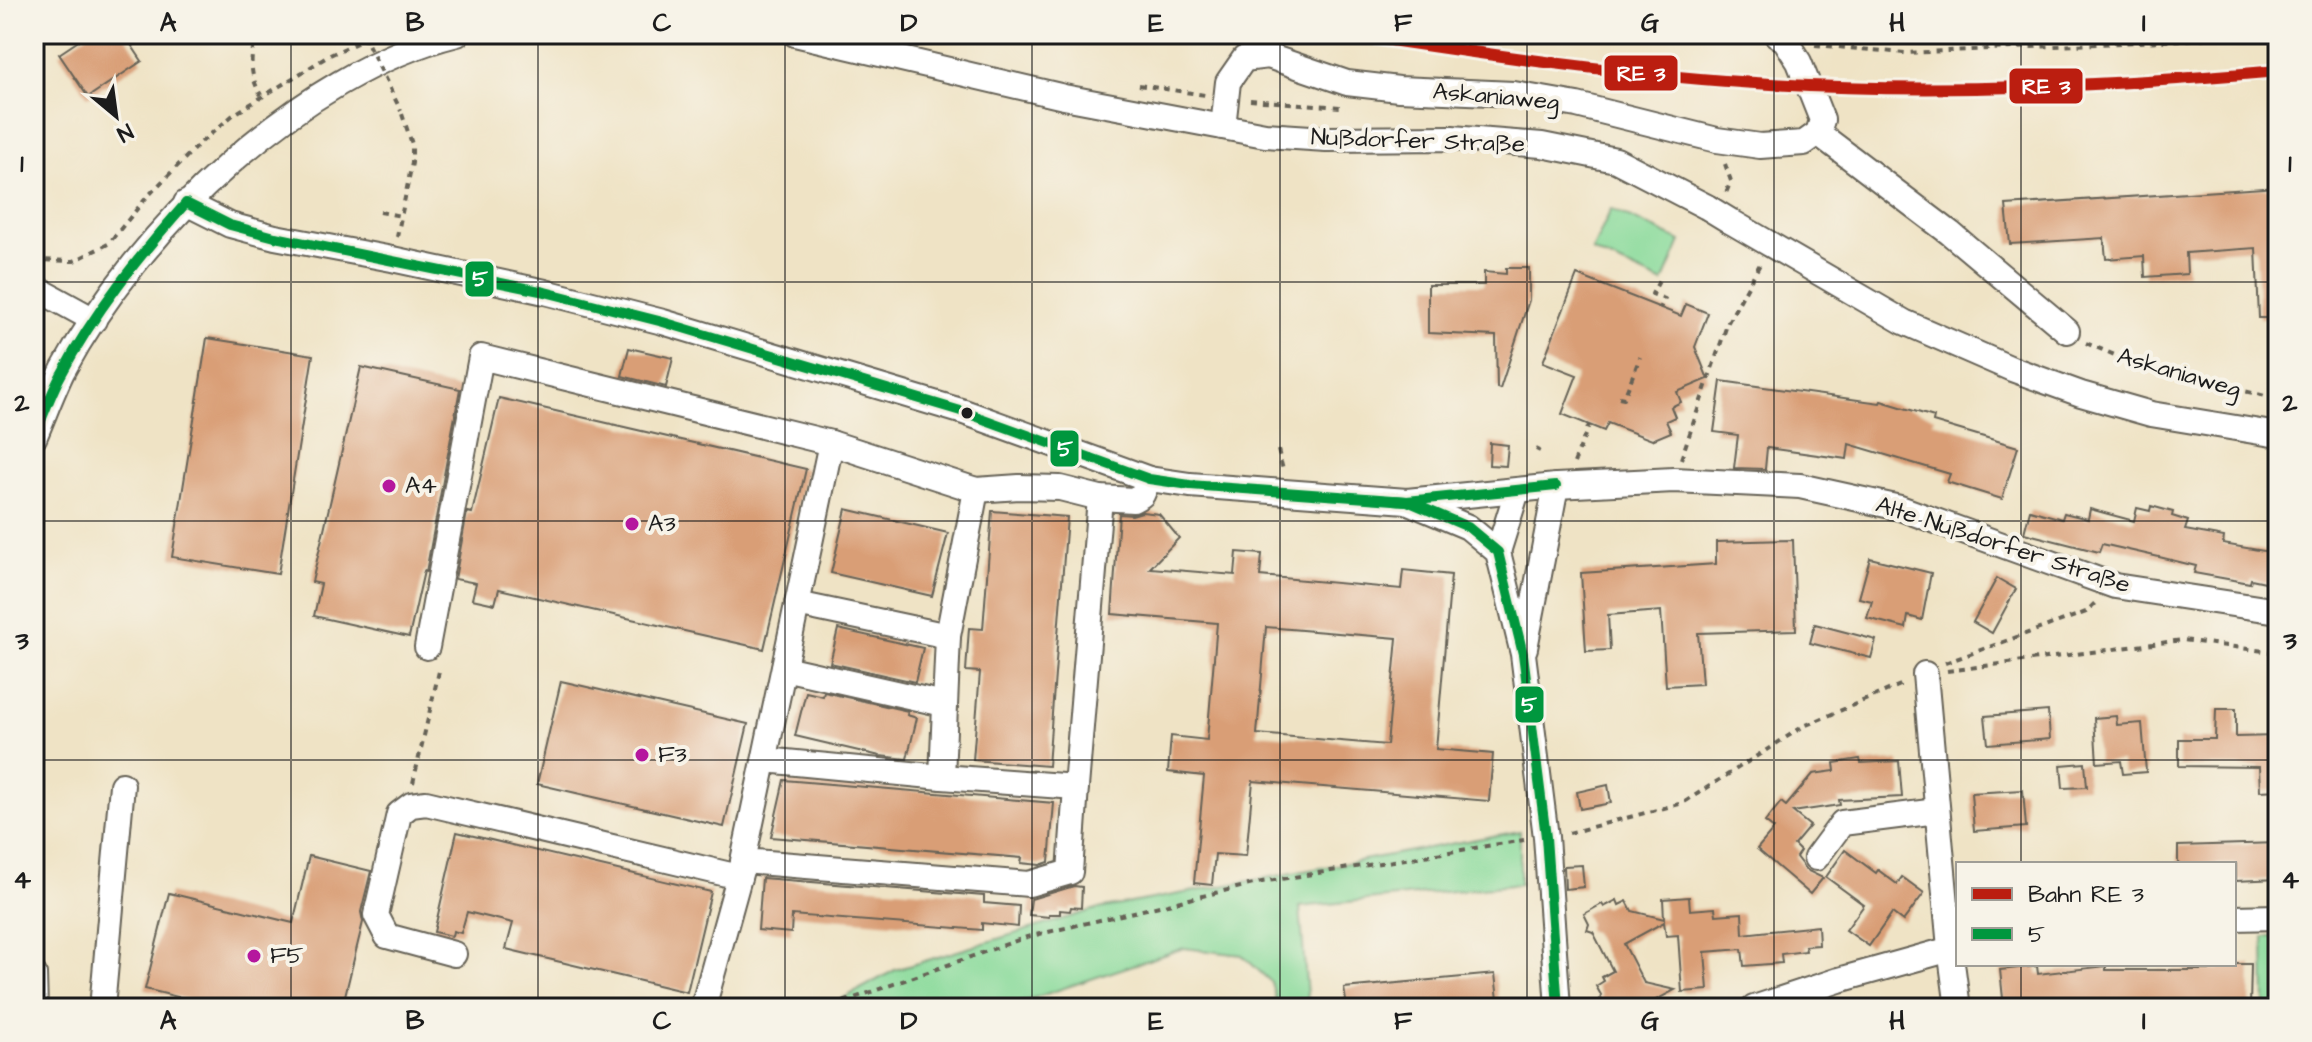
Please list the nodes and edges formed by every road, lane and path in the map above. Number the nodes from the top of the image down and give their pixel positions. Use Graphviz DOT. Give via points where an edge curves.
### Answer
graph roads {
  1 [pos="258,34"];
  2 [pos="349,34"];
  3 [pos="363,34"];
  4 [pos="376,34"];
  5 [pos="457,34"];
  6 [pos="795,34"];
  7 [pos="2257,34"];
  8 [pos="1780,37"];
  9 [pos="354,44"];
  10 [pos="1139,85"];
  11 [pos="261,95"];
  12 [pos="1209,95"];
  13 [pos="1223,127"];
  14 [pos="1818,133"];
  15 [pos="186,203"];
  16 [pos="380,212"];
  17 [pos="401,216"];
  18 [pos="392,259"];
  19 [pos="1762,259"];
  20 [pos="34,260"];
  21 [pos="1659,281"];
  22 [pos="34,287"];
  23 [pos="1660,308"];
  24 [pos="94,320"];
  25 [pos="2067,331"];
  26 [pos="1640,357"];
  27 [pos="1619,397"];
  28 [pos="2278,399"];
  29 [pos="1589,425"];
  30 [pos="2278,435"];
  31 [pos="34,438"];
  32 [pos="831,443"];
  33 [pos="1149,479"];
  34 [pos="1674,480"];
  35 [pos="1563,486"];
  36 [pos="976,490"];
  37 [pos="1517,491"];
  38 [pos="1100,498"];
  39 [pos="1407,501"];
  40 [pos="1498,552"];
  41 [pos="2115,586"];
  42 [pos="797,604"];
  43 [pos="2278,611"];
  44 [pos="948,636"];
  45 [pos="427,647"];
  46 [pos="2278,653"];
  47 [pos="1523,654"];
  48 [pos="784,668"];
  49 [pos="1925,674"];
  50 [pos="944,704"];
  51 [pos="765,760"];
  52 [pos="942,777"];
  53 [pos="122,785"];
  54 [pos="1076,787"];
  55 [pos="411,805"];
  56 [pos="1937,811"];
  57 [pos="1546,837"];
  58 [pos="1816,858"];
  59 [pos="741,869"];
  60 [pos="2278,917"];
  61 [pos="2236,918"];
  62 [pos="1954,948"];
  63 [pos="454,954"];
  64 [pos="34,974"];
  65 [pos="704,1004"];
  66 [pos="35,1008"];
  67 [pos="102,1008"];
  68 [pos="834,1008"];
  69 [pos="1558,1008"];
  70 [pos="1754,1008"];
  71 [pos="1958,1008"];
  1 -- 11 [label="path" via="251,63"];
  2 -- 9 [label="path"];
  3 -- 17 [label="path, bridge" via="412,144"];
  4 -- 9 [label="path"];
  5 -- 15 [label="street" via="390,58 321,95 229,163"];
  6 -- 13 [label="street, Nußdorfer Straße" via="1064,97"];
  7 -- 8 [label="path" via="1905,53 1839,49"];
  8 -- 14 [label="street" via="1799,62 1815,100 1822,120"];
  9 -- 11 [label="path"];
  10 -- 12 [label="path"];
  11 -- 20 [label="path" via="198,145 108,244 74,261"];
  13 -- 14 [label="street, Askaniaweg" via="1228,82 1244,59 1268,56 1347,83 1514,94 1717,140 1760,146 1804,143"];
  13 -- 30 [label="street, Nußdorfer Straße, bridge" via="1326,139 1452,138 1542,145 1616,160 1904,322 2012,369 2151,414"];
  14 -- 25 [label="street"];
  15 -- 18 [label="street, Alte Nußdorfer Straße" via="230,225"];
  15 -- 24 [label="street" via="143,251"];
  16 -- 17 [label="path"];
  17 -- 18 [label="path"];
  18 -- 33 [label="street, Alte Nußdorfer Straße" via="663,322 964,412"];
  19 -- 34 [label="path" via="1728,322"];
  21 -- 23 [label="path" via="1652,294 1665,299"];
  22 -- 24 [label="street"];
  24 -- 31 [label="street" via="63,371"];
  25 -- 28 [label="path, Askaniaweg" via="2146,368"];
  26 -- 27 [label="path" via="1624,398"];
  29 -- 35 [label="path"];
  32 -- 36 [label="street"];
  32 -- 42 [label="street"];
  32 -- 45 [label="street" via="481,357"];
  33 -- 38 [label="street" via="1142,495 1133,500"];
  33 -- 39 [label="street, Alte Nußdorfer Straße"];
  34 -- 35 [label="street, Alte Nußdorfer Straße"];
  34 -- 41 [label="street, Alte Nußdorfer Straße" via="1800,486 1900,508"];
  35 -- 37 [label="street, Alte Nußdorfer Straße"];
  35 -- 47 [label="street"];
  36 -- 38 [label="street" via="1060,488"];
  36 -- 44 [label="street"];
  37 -- 39 [label="street, Alte Nußdorfer Straße"];
  37 -- 40 [label="street"];
  38 -- 54 [label="street"];
  39 -- 40 [label="street" via="1468,527"];
  40 -- 47 [label="street"];
  41 -- 43 [label="street, Alte Nußdorfer Straße"];
  41 -- 49 [label="path" via="2086,612 1952,659"];
  42 -- 44 [label="street"];
  42 -- 48 [label="street"];
  44 -- 50 [label="street"];
  45 -- 55 [label="path" via="441,662"];
  46 -- 49 [label="path" via="2183,640"];
  47 -- 57 [label="street"];
  48 -- 50 [label="street"];
  48 -- 51 [label="street"];
  49 -- 56 [label="street"];
  49 -- 57 [label="path" via="1804,726 1683,803"];
  50 -- 52 [label="street"];
  51 -- 52 [label="street"];
  51 -- 59 [label="street"];
  52 -- 54 [label="street"];
  53 -- 67 [label="street"];
  54 -- 59 [label="street" via="1070,872 1029,884"];
  55 -- 59 [label="street" via="426,803"];
  55 -- 63 [label="street" via="399,814 376,915 387,936"];
  56 -- 58 [label="street" via="1842,823"];
  56 -- 62 [label="street"];
  57 -- 68 [label="path" via="1262,882 1027,937"];
  57 -- 69 [label="street"];
  59 -- 65 [label="street"];
  60 -- 61 [label="street"];
  62 -- 70 [label="street"];
  62 -- 71 [label="street"];
  64 -- 66 [label="street"];
}
